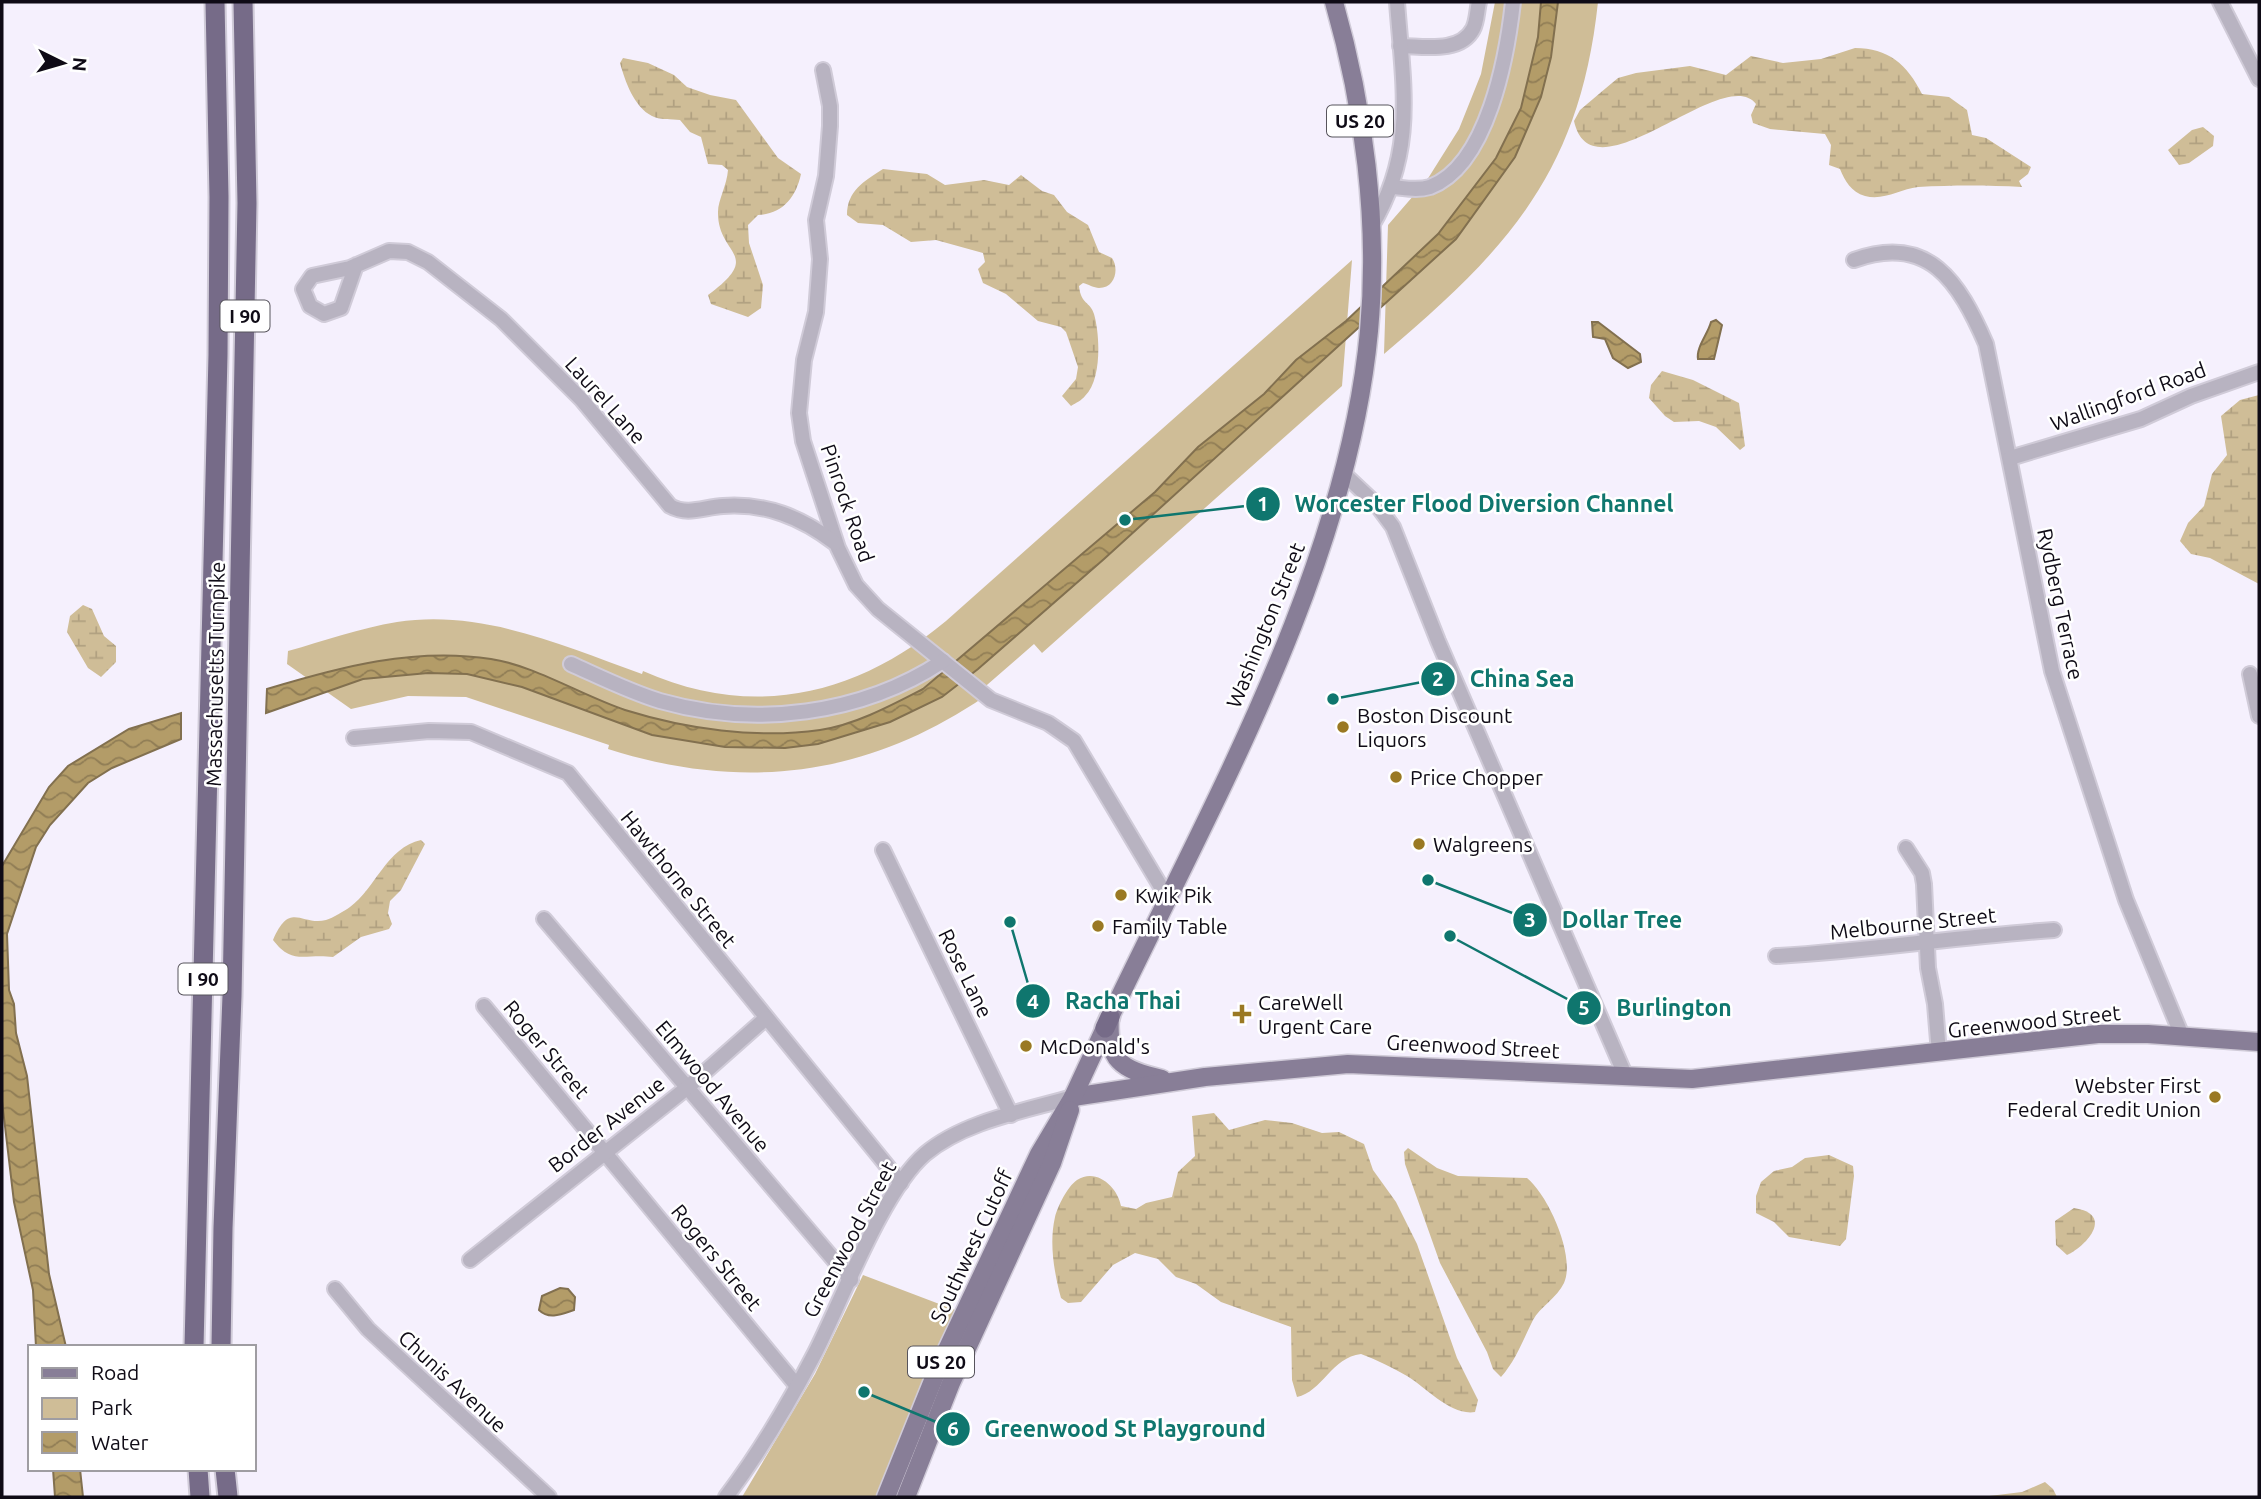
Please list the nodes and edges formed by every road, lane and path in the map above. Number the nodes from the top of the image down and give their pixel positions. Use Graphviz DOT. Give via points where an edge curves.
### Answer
graph roads {
  1 [pos="215,2"];
  2 [pos="243,2"];
  3 [pos="1334,2"];
  4 [pos="1397,2"];
  5 [pos="1479,2"];
  6 [pos="1513,2"];
  7 [pos="2220,2"];
  8 [pos="1400,46"];
  9 [pos="823,70"];
  10 [pos="2259,79"];
  11 [pos="1392,187"];
  12 [pos="1371,235"];
  13 [pos="1854,260"];
  14 [pos="356,265"];
  15 [pos="2259,372"];
  16 [pos="2010,458"];
  17 [pos="1344,474"];
  18 [pos="836,544"];
  19 [pos="945,663"];
  20 [pos="571,664"];
  21 [pos="2250,674"];
  22 [pos="2259,716"];
  23 [pos="1248,728"];
  24 [pos="354,738"];
  25 [pos="1906,848"];
  26 [pos="883,850"];
  27 [pos="1167,897"];
  28 [pos="544,919"];
  29 [pos="2054,930"];
  30 [pos="1927,943"];
  31 [pos="1776,956"];
  32 [pos="484,1006"];
  33 [pos="766,1018"];
  34 [pos="1108,1022"];
  35 [pos="2182,1036"];
  36 [pos="2259,1042"];
  37 [pos="1939,1053"];
  38 [pos="1626,1077"];
  39 [pos="1173,1081"];
  40 [pos="688,1087"];
  41 [pos="1073,1097"];
  42 [pos="1011,1115"];
  43 [pos="606,1153"];
  44 [pos="901,1183"];
  45 [pos="470,1260"];
  46 [pos="851,1280"];
  47 [pos="335,1289"];
  48 [pos="194,1345"];
  49 [pos="221,1345"];
  50 [pos="797,1386"];
  51 [pos="192,1471"];
  52 [pos="198,1471"];
  53 [pos="225,1471"];
  54 [pos="192,1497"];
  55 [pos="200,1497"];
  56 [pos="228,1497"];
  57 [pos="549,1497"];
  58 [pos="726,1497"];
  59 [pos="886,1497"];
  60 [pos="906,1497"];
  1 -- 48 [label="highway, Massachusetts Turnpike / I 90" via="218,355"];
  2 -- 49 [label="highway, Massachusetts Turnpike / I 90" via="247,203"];
  3 -- 12 [label="main road, Washington Street / US 20" via="1361,126"];
  4 -- 8 [label="street"];
  5 -- 8 [label="street" via="1473,29 1463,40 1450,46"];
  6 -- 11 [label="street" via="1496,89 1468,155 1454,172 1429,187"];
  7 -- 10 [label="street"];
  8 -- 11 [label="street" via="1404,107 1401,155"];
  9 -- 18 [label="street, Pinrock Road" via="831,119 816,220 820,259 816,312 804,360 799,413"];
  11 -- 12 [label="street"];
  12 -- 17 [label="main road, Washington Street / US 20" via="1369,335"];
  13 -- 16 [label="street, Rydberg Terrace" via="1879,251 1901,250 1948,276 1969,305 1986,344"];
  14 -- 18 [label="street, Laurel Lane" via="395,250 428,262 501,319 582,400 670,506 685,512 728,506 779,511 803,520"];
  15 -- 16 [label="street, Wallingford Road" via="2141,419"];
  16 -- 35 [label="street, Rydberg Terrace" via="2052,671 2126,900"];
  17 -- 23 [label="main road, Washington Street / US 20" via="1317,558"];
  17 -- 38 [label="street" via="1393,527"];
  18 -- 19 [label="street, Pinrock Road" via="862,594"];
  19 -- 20 [label="street" via="869,698 801,714 720,713 660,701"];
  19 -- 27 [label="street, Pinrock Road" via="991,700 1048,723 1074,741"];
  21 -- 22 [label="street"];
  23 -- 27 [label="main road, Southwest Cutoff / US 20"];
  24 -- 33 [label="street, Hawthorne Street" via="471,732 563,769"];
  25 -- 30 [label="street" via="1922,873"];
  26 -- 42 [label="street, Rose Lane"];
  27 -- 34 [label="main road, Southwest Cutoff / US 20"];
  28 -- 40 [label="street, Elmwood Avenue"];
  29 -- 30 [label="street, Melbourne Street"];
  30 -- 31 [label="street, Melbourne Street"];
  30 -- 37 [label="street"];
  32 -- 43 [label="street, Roger Street"];
  33 -- 40 [label="street, Border Avenue"];
  33 -- 44 [label="street, Hawthorne Street"];
  34 -- 39 [label="main road" via="1111,1053 1119,1062 1131,1070"];
  34 -- 41 [label="main road, Southwest Cutoff / US 20"];
  35 -- 36 [label="main road, Greenwood Street"];
  35 -- 37 [label="main road, Greenwood Street" via="2098,1034"];
  37 -- 38 [label="main road, Greenwood Street" via="1707,1078"];
  38 -- 39 [label="main road, Greenwood Street" via="1355,1064"];
  39 -- 41 [label="main road, Greenwood Street"];
  40 -- 43 [label="street, Border Avenue"];
  40 -- 46 [label="street, Elmwood Avenue"];
  41 -- 42 [label="street, Greenwood Street"];
  41 -- 59 [label="main road, Southwest Cutoff / US 20" via="1039,1154 936,1373"];
  41 -- 60 [label="main road, Southwest Cutoff / US 20" via="1052,1163 941,1408"];
  42 -- 44 [label="street, Greenwood Street" via="941,1143 917,1162"];
  43 -- 45 [label="street, Border Avenue"];
  43 -- 50 [label="street, Rogers Street"];
  44 -- 46 [label="street, Greenwood Street"];
  46 -- 50 [label="street, Greenwood Street"];
  47 -- 57 [label="street, Chunis Avenue" via="368,1329"];
  50 -- 58 [label="street, Greenwood Street" via="756,1457"];
  51 -- 54 [label="highway"];
  52 -- 55 [label="highway"];
  53 -- 56 [label="highway"];
}
